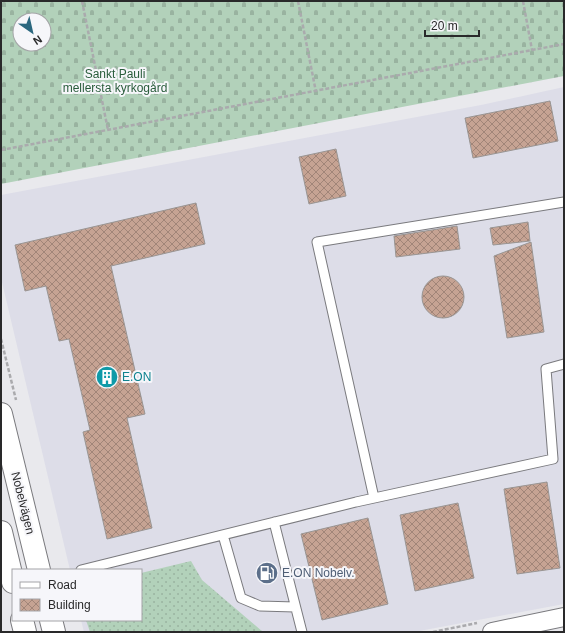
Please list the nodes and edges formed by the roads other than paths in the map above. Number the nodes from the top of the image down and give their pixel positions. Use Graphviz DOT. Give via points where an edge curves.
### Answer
graph roads {
  1 [pos="564,202"];
  2 [pos="564,364"];
  3 [pos="1,414"];
  4 [pos="374,498"];
  5 [pos="274,522"];
  6 [pos="1,532"];
  7 [pos="224,534"];
  8 [pos="39,569"];
  9 [pos="85,569"];
  10 [pos="12,578"];
  11 [pos="296,607"];
  12 [pos="564,617"];
  13 [pos="22,621"];
  14 [pos="51,621"];
  15 [pos="25,632"];
  16 [pos="54,632"];
  17 [pos="302,632"];
  18 [pos="492,632"];
  1 -- 4 [label="lane" via="317,242"];
  2 -- 4 [label="lane" via="546,369 554,459"];
  3 -- 8 [label="main road, Nobelvägen"];
  4 -- 5 [label="lane"];
  5 -- 7 [label="lane"];
  5 -- 11 [label="lane"];
  6 -- 10 [label="main road"];
  7 -- 9 [label="lane"];
  7 -- 11 [label="lane" via="241,598 260,606"];
  11 -- 17 [label="lane"];
  12 -- 18 [label="street"];
  13 -- 15 [label="main road"];
  14 -- 16 [label="main road"];
}
